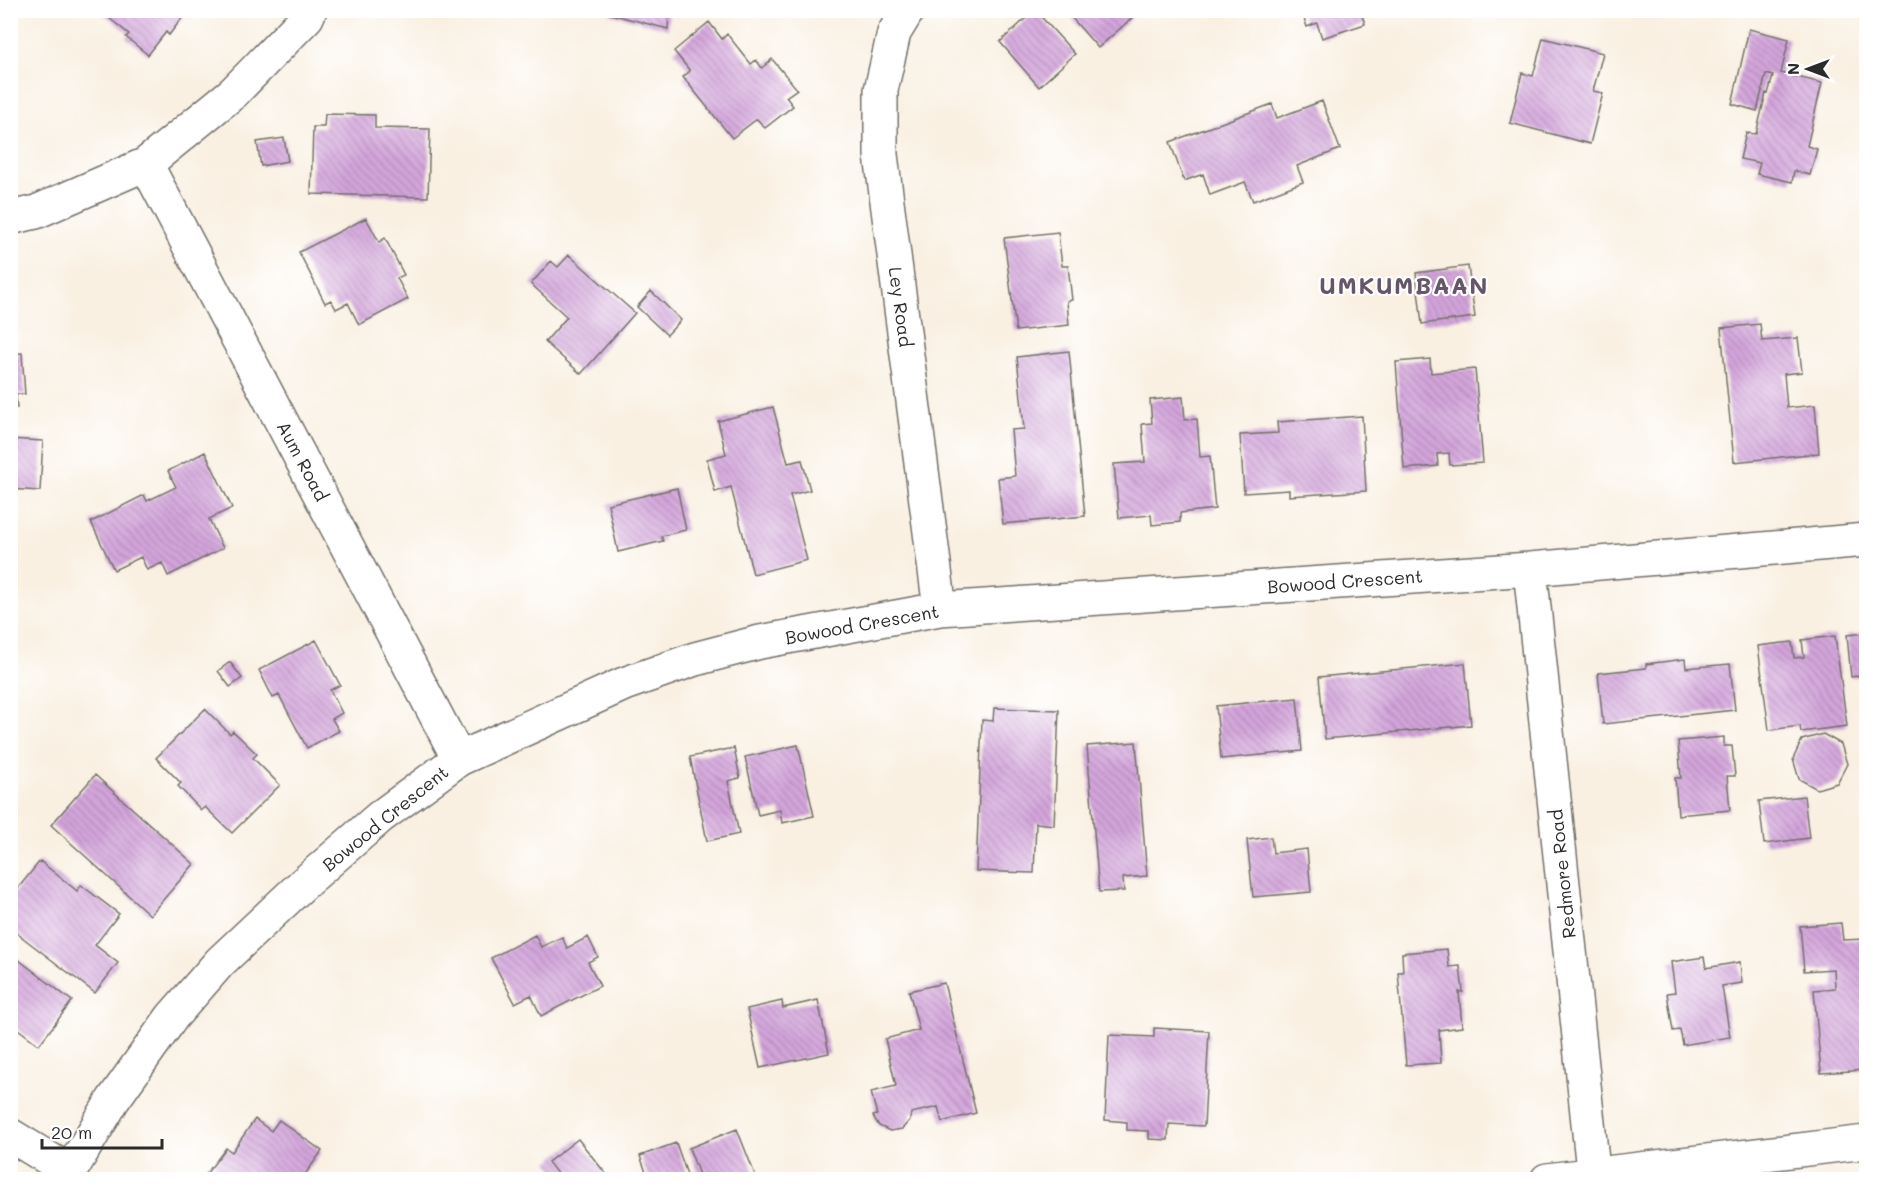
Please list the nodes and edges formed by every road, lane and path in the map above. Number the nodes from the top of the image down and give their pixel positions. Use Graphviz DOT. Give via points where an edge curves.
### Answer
graph roads {
  1 [pos="310,10"];
  2 [pos="908,10"];
  3 [pos="146,164"];
  4 [pos="10,218"];
  5 [pos="1866,540"];
  6 [pos="1530,569"];
  7 [pos="940,609"];
  8 [pos="459,759"];
  9 [pos="10,1135"];
  10 [pos="1866,1142"];
  11 [pos="67,1175"];
  12 [pos="1594,1177"];
  13 [pos="1547,1179"];
  1 -- 3 [label="street" via="233,93"];
  2 -- 7 [label="street, Ley Road" via="894,33 881,90 881,154"];
  3 -- 4 [label="street" via="36,212"];
  3 -- 8 [label="street, Aum Road"];
  5 -- 6 [label="street, Bowood Crescent"];
  6 -- 7 [label="street, Bowood Crescent"];
  6 -- 12 [label="street, Redmore Road"];
  7 -- 8 [label="street, Bowood Crescent" via="760,642 695,660 624,684"];
  8 -- 11 [label="street, Bowood Crescent" via="380,817 220,962 172,1017 113,1100"];
  9 -- 11 [label="street"];
  10 -- 12 [label="street"];
  12 -- 13 [label="street"];
}
